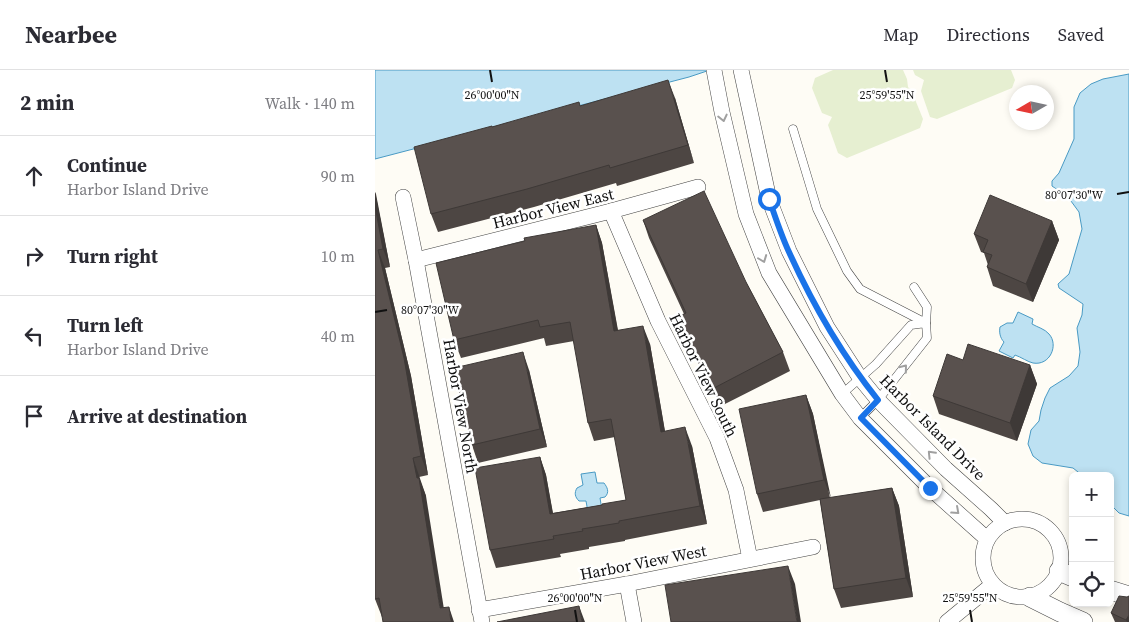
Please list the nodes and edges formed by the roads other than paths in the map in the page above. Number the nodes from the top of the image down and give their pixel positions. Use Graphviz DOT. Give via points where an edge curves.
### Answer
graph roads {
  1 [pos="714,70"];
  2 [pos="741,70"];
  3 [pos="793,129"];
  4 [pos="698,187"];
  5 [pos="403,197"];
  6 [pos="611,212"];
  7 [pos="416,260"];
  8 [pos="914,287"];
  9 [pos="926,323"];
  10 [pos="860,378"];
  11 [pos="842,394"];
  12 [pos="878,400"];
  13 [pos="861,418"];
  14 [pos="1005,523"];
  15 [pos="987,539"];
  16 [pos="813,547"];
  17 [pos="750,559"];
  18 [pos="1066,574"];
  19 [pos="627,584"];
  20 [pos="992,585"];
  21 [pos="1114,591"];
  22 [pos="1129,596"];
  23 [pos="1030,597"];
  24 [pos="481,616"];
  25 [pos="634,622"];
  26 [pos="947,622"];
  27 [pos="1083,622"];
  1 -- 11 [label="street, one-way" via="746,214 769,273"];
  2 -- 10 [label="street, Harbor Island Drive" via="769,199 789,251 827,327"];
  3 -- 9 [label="lane" via="817,209 847,271 860,289"];
  4 -- 6 [label="street, Harbor View East"];
  5 -- 7 [label="street, Harbor View North"];
  6 -- 7 [label="street, Harbor View East"];
  6 -- 17 [label="street, Harbor View South" via="658,321 717,438 737,490"];
  7 -- 24 [label="street, Harbor View North"];
  8 -- 9 [label="lane" via="927,307"];
  9 -- 10 [label="lane" via="911,325"];
  12 -- 9 [label="lane, one-way" via="927,338"];
  10 -- 11 [label="lane"];
  10 -- 12 [label="street, Harbor Island Drive"];
  11 -- 13 [label="street"];
  12 -- 13 [label="lane"];
  14 -- 12 [label="street, Harbor Island Drive, one-way"];
  13 -- 15 [label="street, one-way" via="930,488"];
  14 -- 15 [label="street"];
  14 -- 18 [label="street" via="1031,520 1053,534"];
  15 -- 20 [label="street" via="983,562"];
  16 -- 17 [label="street, Harbor View West"];
  17 -- 19 [label="street, Harbor View West"];
  18 -- 23 [label="street" via="1043,592"];
  19 -- 24 [label="street, Harbor View West"];
  19 -- 25 [label="street"];
  20 -- 23 [label="street" via="1010,596"];
  20 -- 26 [label="street"];
  21 -- 22 [label="street"];
  23 -- 27 [label="street"];
}
